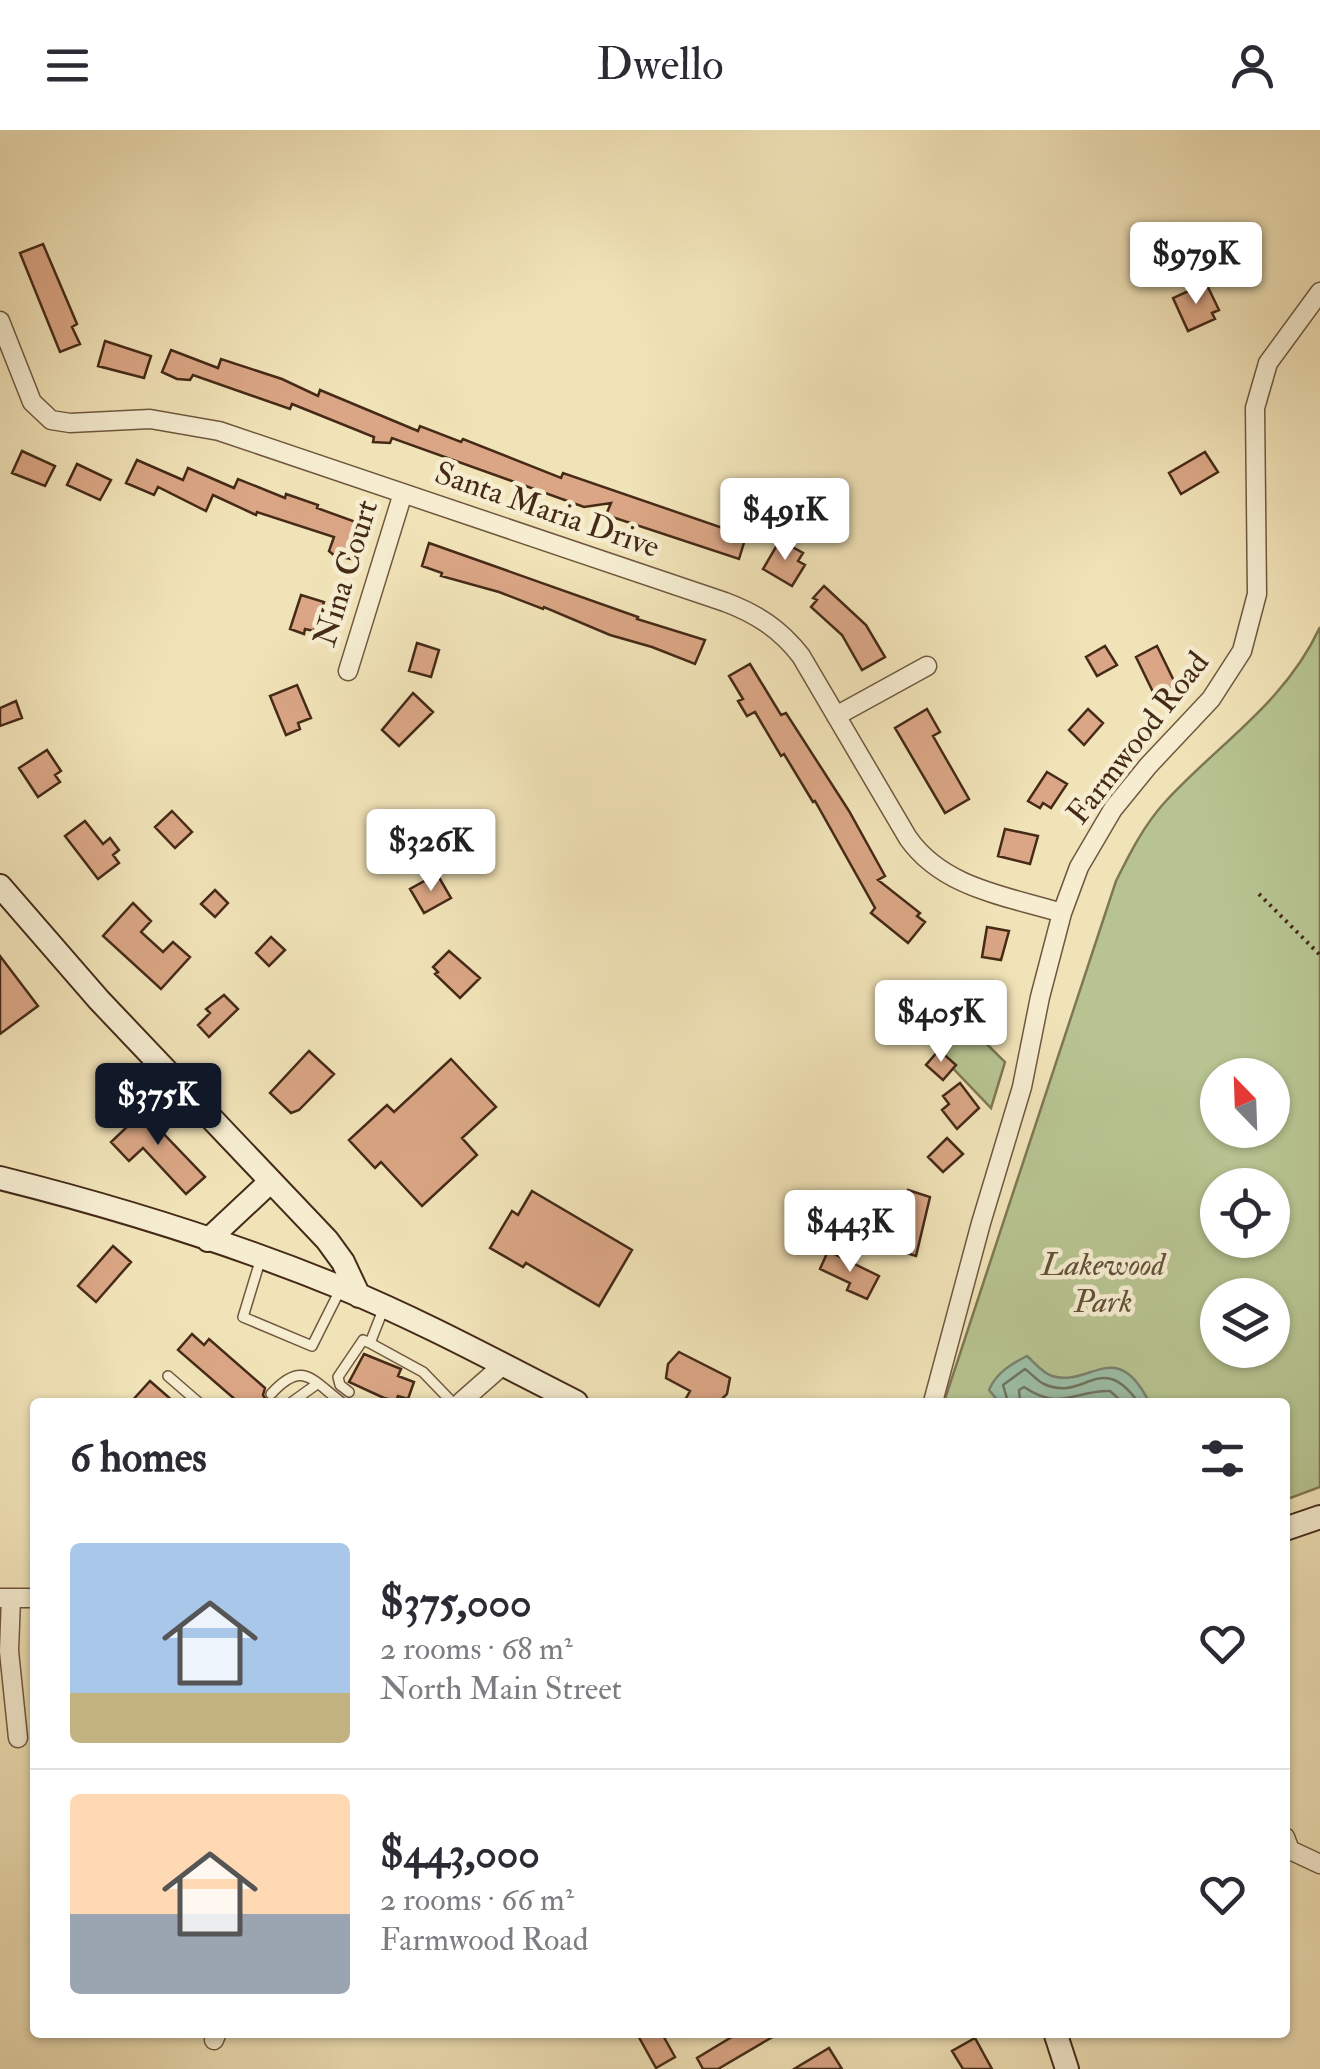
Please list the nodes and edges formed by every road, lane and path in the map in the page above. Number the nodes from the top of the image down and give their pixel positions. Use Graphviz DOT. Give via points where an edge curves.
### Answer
graph roads {
  1 [pos="1320,292"];
  2 [pos="0,322"];
  3 [pos="403,493"];
  4 [pos="927,666"];
  5 [pos="348,670"];
  6 [pos="836,716"];
  7 [pos="0,886"];
  8 [pos="1259,894"];
  9 [pos="1062,913"];
  10 [pos="1320,955"];
  11 [pos="0,1178"];
  12 [pos="271,1180"];
  13 [pos="208,1240"];
  14 [pos="260,1258"];
  15 [pos="350,1292"];
  16 [pos="384,1307"];
  17 [pos="370,1343"];
  18 [pos="503,1366"];
  19 [pos="168,1376"];
  20 [pos="318,1384"];
  21 [pos="349,1392"];
  22 [pos="272,1394"];
  23 [pos="193,1398"];
  24 [pos="298,1398"];
  25 [pos="335,1398"];
  26 [pos="448,1398"];
  27 [pos="466,1398"];
  28 [pos="568,1398"];
  29 [pos="934,1398"];
  30 [pos="1320,1517"];
  31 [pos="1290,1527"];
  32 [pos="5,1598"];
  33 [pos="18,1738"];
  34 [pos="1290,1850"];
  35 [pos="1320,1864"];
  36 [pos="1057,2038"];
  37 [pos="1066,2069"];
  1 -- 9 [label="street, Farmwood Road" via="1268,363 1255,408 1257,594 1242,651 1211,700 1113,808"];
  2 -- 3 [label="street, Santa Maria Drive" via="32,402 51,420 201,426"];
  3 -- 5 [label="street, Nina Court"];
  3 -- 6 [label="street, Santa Maria Drive" via="757,616 801,656"];
  4 -- 6 [label="street"];
  6 -- 9 [label="street, Santa Maria Drive" via="928,863 961,882"];
  7 -- 12 [label="main road"];
  8 -- 10 [label="path"];
  9 -- 29 [label="street, Farmwood Road" via="1022,1087"];
  11 -- 13 [label="main road"];
  12 -- 13 [label="main road"];
  12 -- 15 [label="main road" via="336,1251"];
  13 -- 14 [label="main road"];
  14 -- 15 [label="main road"];
  14 -- 15 [label="lane" via="242,1317 312,1346"];
  15 -- 16 [label="main road"];
  16 -- 17 [label="lane"];
  16 -- 18 [label="main road"];
  17 -- 21 [label="lane" via="364,1340 338,1377"];
  17 -- 26 [label="lane" via="423,1372"];
  18 -- 27 [label="street"];
  18 -- 28 [label="main road"];
  19 -- 23 [label="lane"];
  20 -- 22 [label="lane" via="294,1374"];
  20 -- 24 [label="lane"];
  20 -- 25 [label="lane"];
  30 -- 31 [label="main road"];
  32 -- 33 [label="street"];
  34 -- 35 [label="street"];
  36 -- 37 [label="main road"];
}
